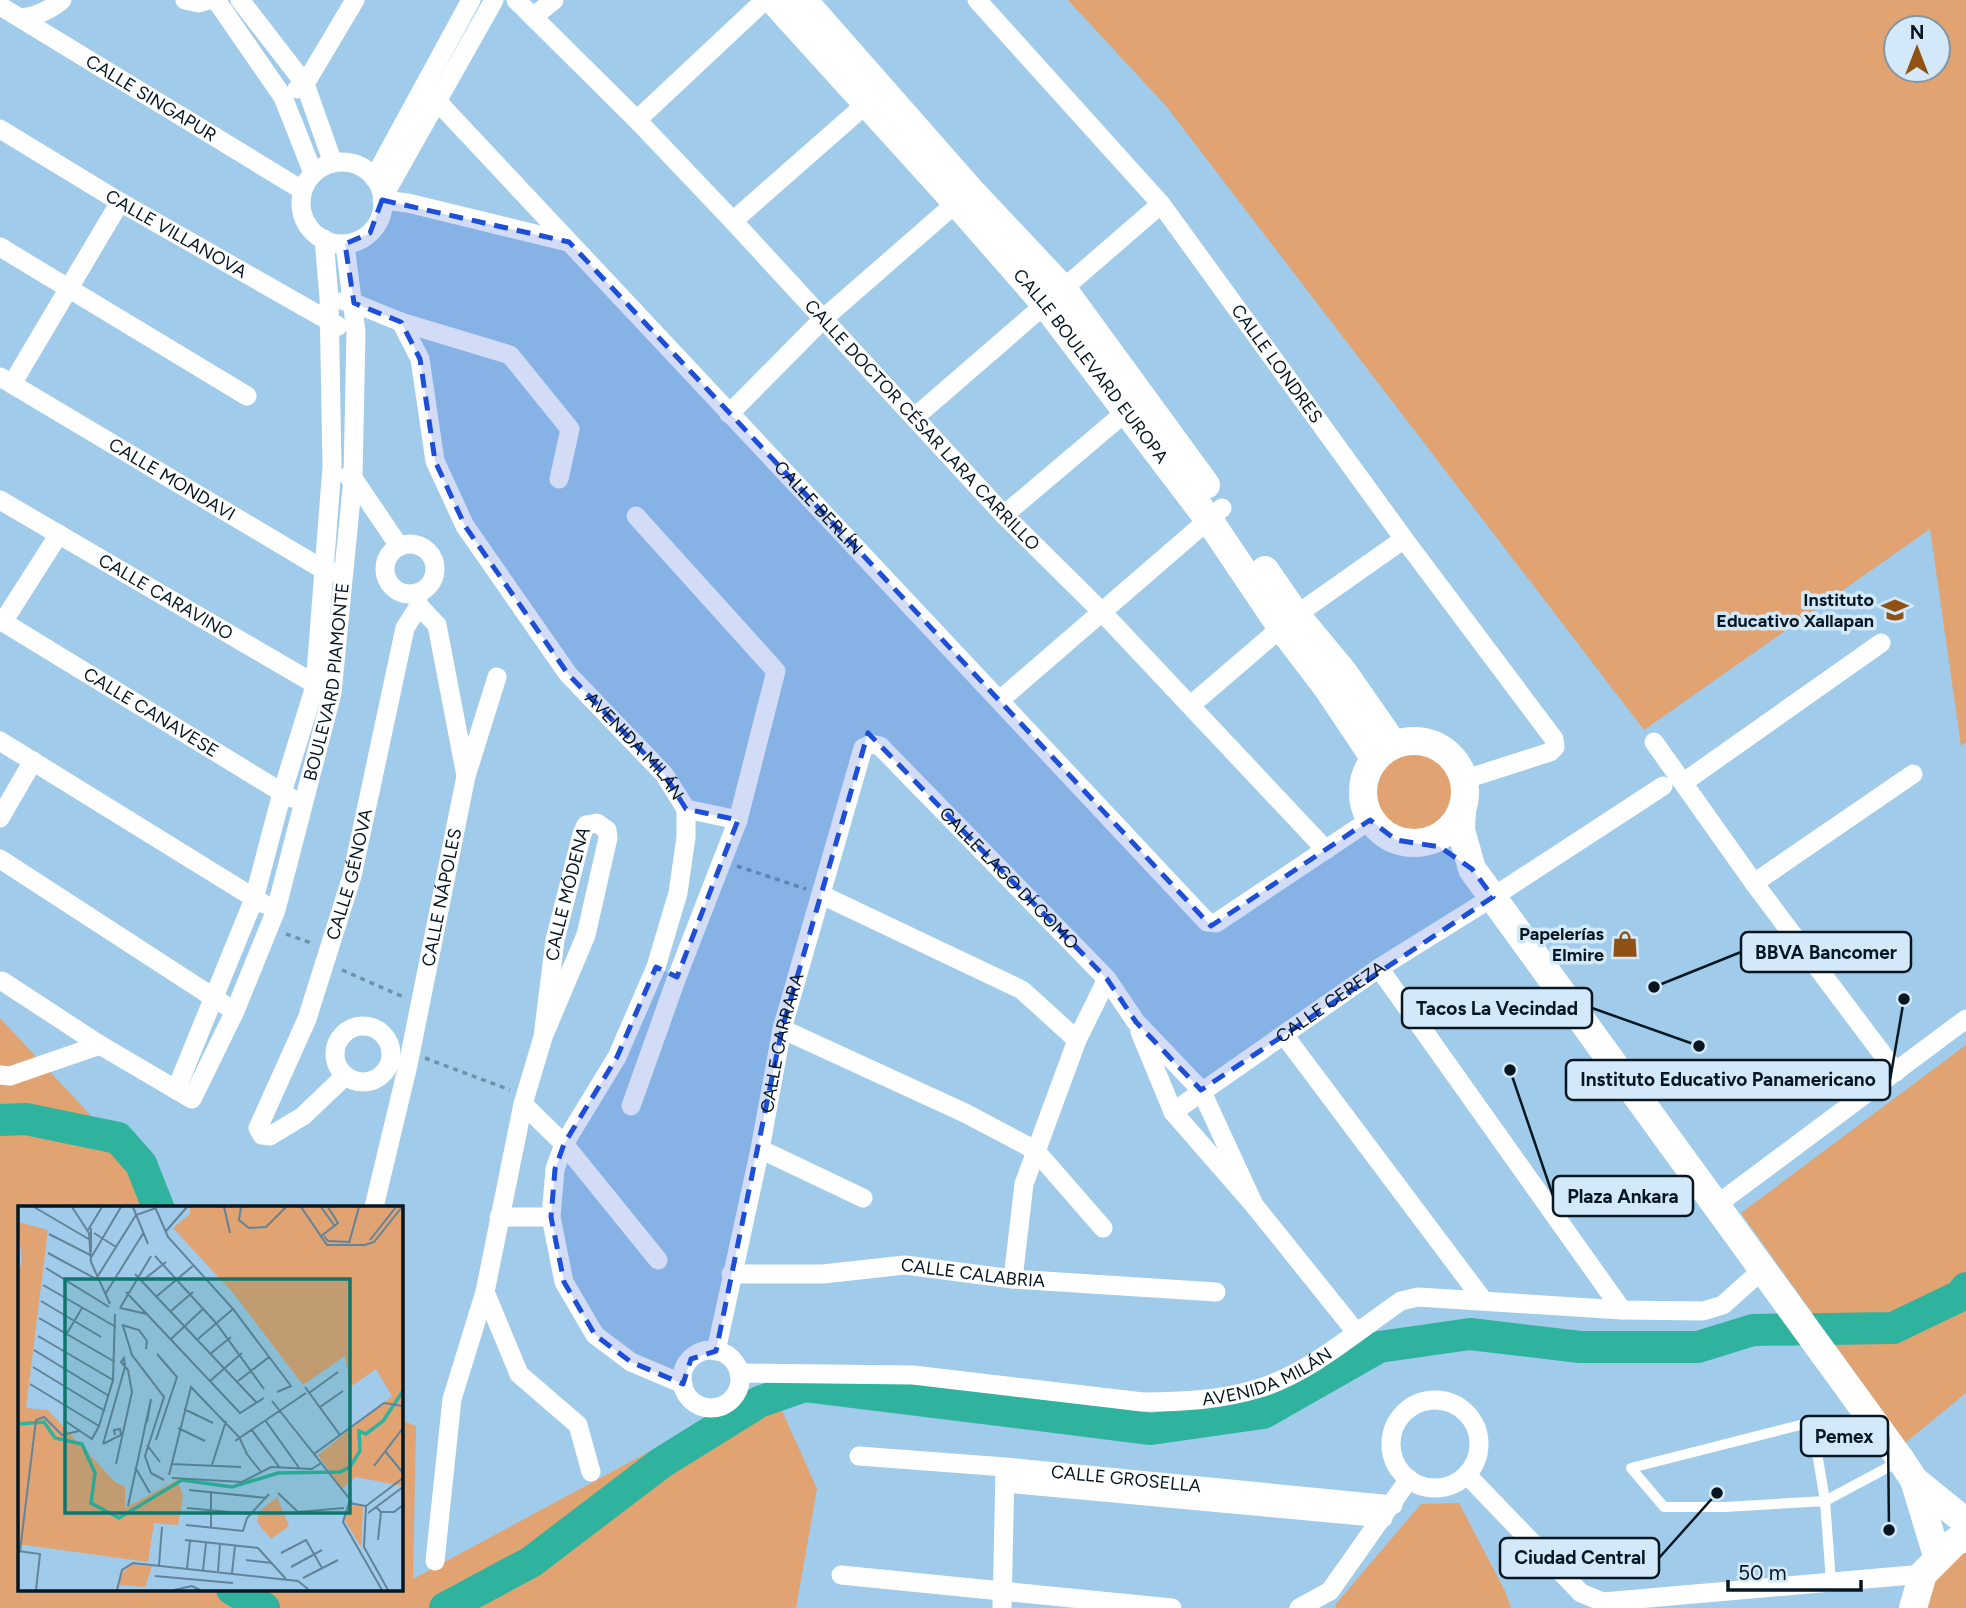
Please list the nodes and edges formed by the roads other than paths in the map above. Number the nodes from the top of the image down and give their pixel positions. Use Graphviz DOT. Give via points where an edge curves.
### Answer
graph roads {
  1 [pos="62,0"];
  2 [pos="185,0"];
  3 [pos="209,0"];
  4 [pos="216,0"];
  5 [pos="240,0"];
  6 [pos="355,0"];
  7 [pos="471,0"];
  8 [pos="494,0"];
  9 [pos="516,0"];
  10 [pos="554,0"];
  11 [pos="765,0"];
  12 [pos="773,0"];
  13 [pos="803,0"];
  14 [pos="977,0"];
  15 [pos="0,6"];
  16 [pos="533,17"];
  17 [pos="21,18"];
  18 [pos="468,25"];
  19 [pos="305,84"];
  20 [pos="429,95"];
  21 [pos="284,97"];
  22 [pos="873,97"];
  23 [pos="637,120"];
  24 [pos="0,129"];
  25 [pos="333,163"];
  26 [pos="313,173"];
  27 [pos="374,178"];
  28 [pos="302,190"];
  29 [pos="963,196"];
  30 [pos="383,198"];
  31 [pos="120,202"];
  32 [pos="1161,204"];
  33 [pos="733,221"];
  34 [pos="324,239"];
  35 [pos="569,242"];
  36 [pos="345,244"];
  37 [pos="0,247"];
  38 [pos="69,288"];
  39 [pos="1054,297"];
  40 [pos="329,298"];
  41 [pos="354,303"];
  42 [pos="823,319"];
  43 [pos="330,323"];
  44 [pos="401,323"];
  45 [pos="356,332"];
  46 [pos="6,380"];
  47 [pos="247,396"];
  48 [pos="1134,405"];
  49 [pos="729,414"];
  50 [pos="915,417"];
  51 [pos="332,467"];
  52 [pos="353,478"];
  53 [pos="559,479"];
  54 [pos="0,500"];
  55 [pos="1215,514"];
  56 [pos="1004,515"];
  57 [pos="636,516"];
  58 [pos="59,534"];
  59 [pos="1404,539"];
  60 [pos="399,546"];
  61 [pos="324,570"];
  62 [pos="344,574"];
  63 [pos="417,600"];
  64 [pos="1102,612"];
  65 [pos="2,621"];
  66 [pos="1288,621"];
  67 [pos="1881,643"];
  68 [pos="497,677"];
  69 [pos="323,689"];
  70 [pos="1000,701"];
  71 [pos="1191,705"];
  72 [pos="0,741"];
  73 [pos="1654,742"];
  74 [pos="871,744"];
  75 [pos="1384,752"];
  76 [pos="33,761"];
  77 [pos="1913,774"];
  78 [pos="467,776"];
  79 [pos="1463,780"];
  80 [pos="1684,782"];
  81 [pos="1663,786"];
  82 [pos="282,793"];
  83 [pos="303,805"];
  84 [pos="686,809"];
  85 [pos="1462,810"];
  86 [pos="0,818"];
  87 [pos="738,820"];
  88 [pos="1370,820"];
  89 [pos="1428,841"];
  90 [pos="1326,850"];
  91 [pos="0,859"];
  92 [pos="1472,869"];
  93 [pos="1754,883"];
  94 [pos="822,895"];
  95 [pos="1493,897"];
  96 [pos="254,899"];
  97 [pos="276,910"];
  98 [pos="656,967"];
  99 [pos="1379,968"];
  100 [pos="677,977"];
  101 [pos="1107,979"];
  102 [pos="2,981"];
  103 [pos="215,1000"];
  104 [pos="234,1011"];
  105 [pos="1966,1019"];
  106 [pos="1136,1022"];
  107 [pos="782,1029"];
  108 [pos="1284,1035"];
  109 [pos="543,1037"];
  110 [pos="1077,1040"];
  111 [pos="100,1045"];
  112 [pos="403,1060"];
  113 [pos="1896,1072"];
  114 [pos="0,1075"];
  115 [pos="345,1076"];
  116 [pos="1201,1090"];
  117 [pos="184,1094"];
  118 [pos="524,1100"];
  119 [pos="631,1106"];
  120 [pos="1172,1112"];
  121 [pos="564,1144"];
  122 [pos="760,1149"];
  123 [pos="1035,1150"];
  124 [pos="863,1198"];
  125 [pos="1254,1205"];
  126 [pos="373,1206"];
  127 [pos="1715,1206"];
  128 [pos="499,1217"];
  129 [pos="551,1217"];
  130 [pos="1103,1228"];
  131 [pos="658,1260"];
  132 [pos="732,1275"];
  133 [pos="1767,1276"];
  134 [pos="1013,1279"];
  135 [pos="485,1292"];
  136 [pos="1216,1292"];
  137 [pos="1483,1300"];
  138 [pos="1622,1310"];
  139 [pos="1356,1332"];
  140 [pos="716,1351"];
  141 [pos="739,1373"];
  142 [pos="682,1384"];
  143 [pos="859,1456"];
  144 [pos="1907,1470"];
  145 [pos="591,1472"];
  146 [pos="1005,1475"];
  147 [pos="1467,1475"];
  148 [pos="1409,1479"];
  149 [pos="1825,1501"];
  150 [pos="1388,1512"];
  151 [pos="1950,1547"];
  152 [pos="435,1561"];
  153 [pos="841,1575"];
  154 [pos="1831,1582"];
  155 [pos="1001,1599"];
  156 [pos="1172,1608"];
  157 [pos="1299,1608"];
  158 [pos="1913,1608"];
  1 -- 17 [label="street" via="37,16"];
  2 -- 3 [label="street"];
  4 -- 21 [label="street"];
  5 -- 19 [label="street"];
  6 -- 19 [label="street"];
  7 -- 18 [label="street"];
  8 -- 18 [label="street"];
  9 -- 16 [label="street, CALLE DOCTOR CÉSAR LARA CARRILLO"];
  10 -- 16 [label="street"];
  11 -- 23 [label="street"];
  12 -- 22 [label="main road, CALLE BOULEVARD EUROPA"];
  13 -- 22 [label="main road, CALLE BOULEVARD EUROPA"];
  14 -- 32 [label="street, CALLE LONDRES"];
  15 -- 17 [label="street, CALLE SINGAPUR"];
  16 -- 23 [label="street, CALLE DOCTOR CÉSAR LARA CARRILLO"];
  17 -- 28 [label="street, CALLE SINGAPUR"];
  18 -- 20 [label="street"];
  19 -- 21 [label="street"];
  19 -- 25 [label="street"];
  20 -- 27 [label="street"];
  20 -- 30 [label="street"];
  20 -- 35 [label="street, CALLE BERLÍN"];
  21 -- 26 [label="street"];
  22 -- 29 [label="main road, CALLE BOULEVARD EUROPA"];
  22 -- 33 [label="street"];
  23 -- 33 [label="street, CALLE DOCTOR CÉSAR LARA CARRILLO"];
  24 -- 31 [label="street, CALLE VILLANOVA"];
  25 -- 26 [label="street"];
  25 -- 27 [label="street" via="356,164"];
  26 -- 28 [label="street"];
  27 -- 30 [label="street"];
  28 -- 34 [label="street" via="306,224"];
  29 -- 39 [label="main road, CALLE BOULEVARD EUROPA"];
  29 -- 42 [label="street"];
  30 -- 35 [label="street"];
  30 -- 36 [label="street" via="383,210 370,233"];
  31 -- 38 [label="street"];
  31 -- 43 [label="street, CALLE VILLANOVA"];
  32 -- 39 [label="street"];
  32 -- 59 [label="street, CALLE LONDRES"];
  33 -- 42 [label="street, CALLE DOCTOR CÉSAR LARA CARRILLO"];
  34 -- 36 [label="street"];
  34 -- 40 [label="street, BOULEVARD PIAMONTE"];
  35 -- 49 [label="street, CALLE BERLÍN"];
  36 -- 41 [label="street, BOULEVARD PIAMONTE"];
  37 -- 38 [label="street"];
  38 -- 46 [label="street"];
  38 -- 47 [label="street"];
  39 -- 48 [label="main road, CALLE BOULEVARD EUROPA" via="1107,351"];
  39 -- 50 [label="street"];
  40 -- 41 [label="street"];
  40 -- 43 [label="street, BOULEVARD PIAMONTE"];
  41 -- 44 [label="street"];
  41 -- 45 [label="street, BOULEVARD PIAMONTE"];
  42 -- 49 [label="street"];
  42 -- 50 [label="street, CALLE DOCTOR CÉSAR LARA CARRILLO"];
  43 -- 45 [label="street, CALLE VILLANOVA"];
  43 -- 51 [label="street, BOULEVARD PIAMONTE"];
  44 -- 53 [label="street" via="510,355 570,429"];
  44 -- 84 [label="street, AVENIDA MILÁN" via="420,359 435,461 465,526 568,674 664,774"];
  45 -- 52 [label="street, BOULEVARD PIAMONTE"];
  46 -- 61 [label="street, CALLE MONDAVI"];
  48 -- 55 [label="main road, CALLE BOULEVARD EUROPA"];
  48 -- 56 [label="street"];
  49 -- 70 [label="street, CALLE BERLÍN"];
  50 -- 56 [label="street, CALLE DOCTOR CÉSAR LARA CARRILLO"];
  51 -- 52 [label="street"];
  51 -- 61 [label="street, BOULEVARD PIAMONTE"];
  52 -- 60 [label="street"];
  52 -- 62 [label="street, BOULEVARD PIAMONTE"];
  54 -- 58 [label="street, CALLE CARAVINO"];
  55 -- 64 [label="street"];
  55 -- 66 [label="main road, CALLE BOULEVARD EUROPA"];
  56 -- 64 [label="street, CALLE DOCTOR CÉSAR LARA CARRILLO"];
  57 -- 87 [label="street" via="776,671"];
  58 -- 65 [label="street"];
  58 -- 69 [label="street, CALLE CARAVINO"];
  59 -- 66 [label="street"];
  59 -- 79 [label="street, CALLE LONDRES" via="1554,739 1550,752"];
  60 -- 63 [label="street, CALLE NÁPOLES" via="387,557 388,580"];
  60 -- 63 [label="street" via="423,547 433,560 434,576"];
  61 -- 62 [label="street, CALLE MONDAVI"];
  61 -- 69 [label="street, BOULEVARD PIAMONTE"];
  62 -- 69 [label="street, BOULEVARD PIAMONTE"];
  63 -- 78 [label="street, CALLE NÁPOLES" via="437,625"];
  63 -- 115 [label="street, CALLE GÉNOVA" via="405,628 352,876 307,1019 258,1128 262,1135 270,1136 303,1116"];
  64 -- 70 [label="street"];
  64 -- 71 [label="street, CALLE DOCTOR CÉSAR LARA CARRILLO"];
  65 -- 82 [label="street, CALLE CANAVESE"];
  66 -- 71 [label="street"];
  66 -- 75 [label="main road, CALLE BOULEVARD EUROPA" via="1335,679"];
  67 -- 80 [label="street"];
  68 -- 78 [label="street"];
  69 -- 82 [label="street, BOULEVARD PIAMONTE"];
  69 -- 83 [label="street, BOULEVARD PIAMONTE"];
  70 -- 90 [label="street, CALLE BERLÍN" via="1207,922 1216,923"];
  71 -- 90 [label="street, CALLE DOCTOR CÉSAR LARA CARRILLO"];
  72 -- 76 [label="street"];
  73 -- 80 [label="street"];
  74 -- 94 [label="street, CALLE CARRARA" via="863,748"];
  74 -- 101 [label="street, CALLE LAGO DÍ COMO" via="880,746"];
  75 -- 79 [label="main road" via="1411,741 1428,744 1444,751"];
  75 -- 88 [label="main road" via="1366,773 1364,805"];
  76 -- 86 [label="street"];
  76 -- 96 [label="street"];
  77 -- 93 [label="street"];
  78 -- 112 [label="street, CALLE NÁPOLES"];
  79 -- 85 [label="main road"];
  80 -- 93 [label="street"];
  81 -- 95 [label="street, CALLE CEREZA"];
  82 -- 83 [label="street, CALLE CANAVESE"];
  82 -- 96 [label="street, BOULEVARD PIAMONTE"];
  83 -- 97 [label="street, BOULEVARD PIAMONTE"];
  84 -- 87 [label="street"];
  84 -- 98 [label="street, AVENIDA MILÁN" via="678,893"];
  85 -- 89 [label="main road" via="1455,824"];
  85 -- 92 [label="main road" via="1461,830"];
  87 -- 100 [label="street"];
  88 -- 89 [label="main road" via="1396,840"];
  88 -- 90 [label="street"];
  89 -- 92 [label="main road"];
  91 -- 103 [label="street"];
  92 -- 95 [label="main road"];
  93 -- 113 [label="street"];
  94 -- 107 [label="street, CALLE CARRARA"];
  94 -- 110 [label="street" via="1022,990"];
  95 -- 99 [label="street, CALLE CEREZA"];
  95 -- 127 [label="main road"];
  96 -- 97 [label="street"];
  96 -- 103 [label="street, BOULEVARD PIAMONTE"];
  97 -- 104 [label="street, BOULEVARD PIAMONTE"];
  98 -- 100 [label="street"];
  98 -- 121 [label="street, AVENIDA MILÁN" via="617,1057"];
  99 -- 108 [label="street, CALLE CEREZA"];
  99 -- 138 [label="street"];
  100 -- 119 [label="street"];
  101 -- 106 [label="street, CALLE LAGO DÍ COMO"];
  101 -- 110 [label="street"];
  102 -- 111 [label="street"];
  103 -- 104 [label="street"];
  103 -- 117 [label="street, BOULEVARD PIAMONTE"];
  104 -- 117 [label="street, BOULEVARD PIAMONTE"];
  105 -- 113 [label="street"];
  106 -- 116 [label="street, CALLE LAGO DÍ COMO"];
  106 -- 120 [label="street, CALLE LAGO DÍ COMO"];
  107 -- 122 [label="street, CALLE CARRARA"];
  107 -- 123 [label="street"];
  108 -- 116 [label="street, CALLE CEREZA"];
  108 -- 137 [label="street"];
  109 -- 109 [label="street, CALLE MÓDENA" via="558,927 582,834 586,825 597,823 607,830 608,838 586,935"];
  109 -- 118 [label="street, CALLE MÓDENA"];
  110 -- 123 [label="street"];
  111 -- 114 [label="street" via="10,1076"];
  111 -- 117 [label="street"];
  112 -- 115 [label="street" via="377,1079 355,1081"];
  112 -- 115 [label="street" via="381,1032 360,1026 341,1036 336,1046 335,1057"];
  112 -- 126 [label="street, CALLE NÁPOLES"];
  113 -- 127 [label="street"];
  116 -- 120 [label="street, CALLE CEREZA"];
  116 -- 125 [label="street, CALLE LAGO DÍ COMO"];
  118 -- 121 [label="street"];
  118 -- 128 [label="street, CALLE MÓDENA"];
  120 -- 125 [label="street, CALLE LAGO DÍ COMO"];
  121 -- 129 [label="street, AVENIDA MILÁN" via="555,1169"];
  121 -- 131 [label="street"];
  122 -- 124 [label="street"];
  122 -- 132 [label="street, CALLE CARRARA"];
  123 -- 130 [label="street"];
  123 -- 134 [label="street" via="1024,1184"];
  125 -- 139 [label="street"];
  127 -- 133 [label="main road"];
  128 -- 129 [label="street"];
  128 -- 135 [label="street, CALLE MÓDENA"];
  129 -- 142 [label="street, AVENIDA MILÁN" via="564,1282 595,1335 631,1362"];
  132 -- 134 [label="street, CALLE CALABRIA" via="823,1274 905,1265"];
  132 -- 140 [label="street, CALLE CARRARA"];
  133 -- 138 [label="street, AVENIDA MILÁN" via="1723,1305 1703,1311"];
  133 -- 144 [label="main road"];
  134 -- 136 [label="street, CALLE CALABRIA"];
  135 -- 145 [label="street" via="519,1374 578,1425"];
  135 -- 152 [label="street, CALLE MÓDENA" via="452,1399"];
  137 -- 138 [label="street, AVENIDA MILÁN"];
  137 -- 139 [label="street, AVENIDA MILÁN" via="1418,1297 1401,1301"];
  139 -- 141 [label="street, AVENIDA MILÁN" via="1262,1388 1181,1402 1143,1402 912,1375"];
  140 -- 141 [label="street" via="731,1358"];
  140 -- 142 [label="street" via="691,1359"];
  141 -- 142 [label="street" via="732,1398 716,1407 691,1400"];
  143 -- 146 [label="street, CALLE GROSELLA"];
  144 -- 149 [label="lane"];
  144 -- 151 [label="main road"];
  144 -- 151 [label="main road"];
  146 -- 150 [label="street, CALLE GROSELLA"];
  146 -- 155 [label="street"];
  147 -- 148 [label="street" via="1445,1487 1420,1486"];
  147 -- 148 [label="street" via="1480,1448 1472,1419 1454,1405 1432,1400 1405,1412 1391,1439 1398,1469"];
  147 -- 154 [label="street" via="1581,1593 1603,1602"];
  148 -- 150 [label="street"];
  149 -- 149 [label="lane" via="1812,1422 1631,1468 1664,1507"];
  149 -- 154 [label="lane"];
  150 -- 157 [label="street" via="1331,1591"];
  151 -- 154 [label="street"];
  151 -- 158 [label="main road"];
  153 -- 155 [label="street"];
  155 -- 156 [label="street"];
}
